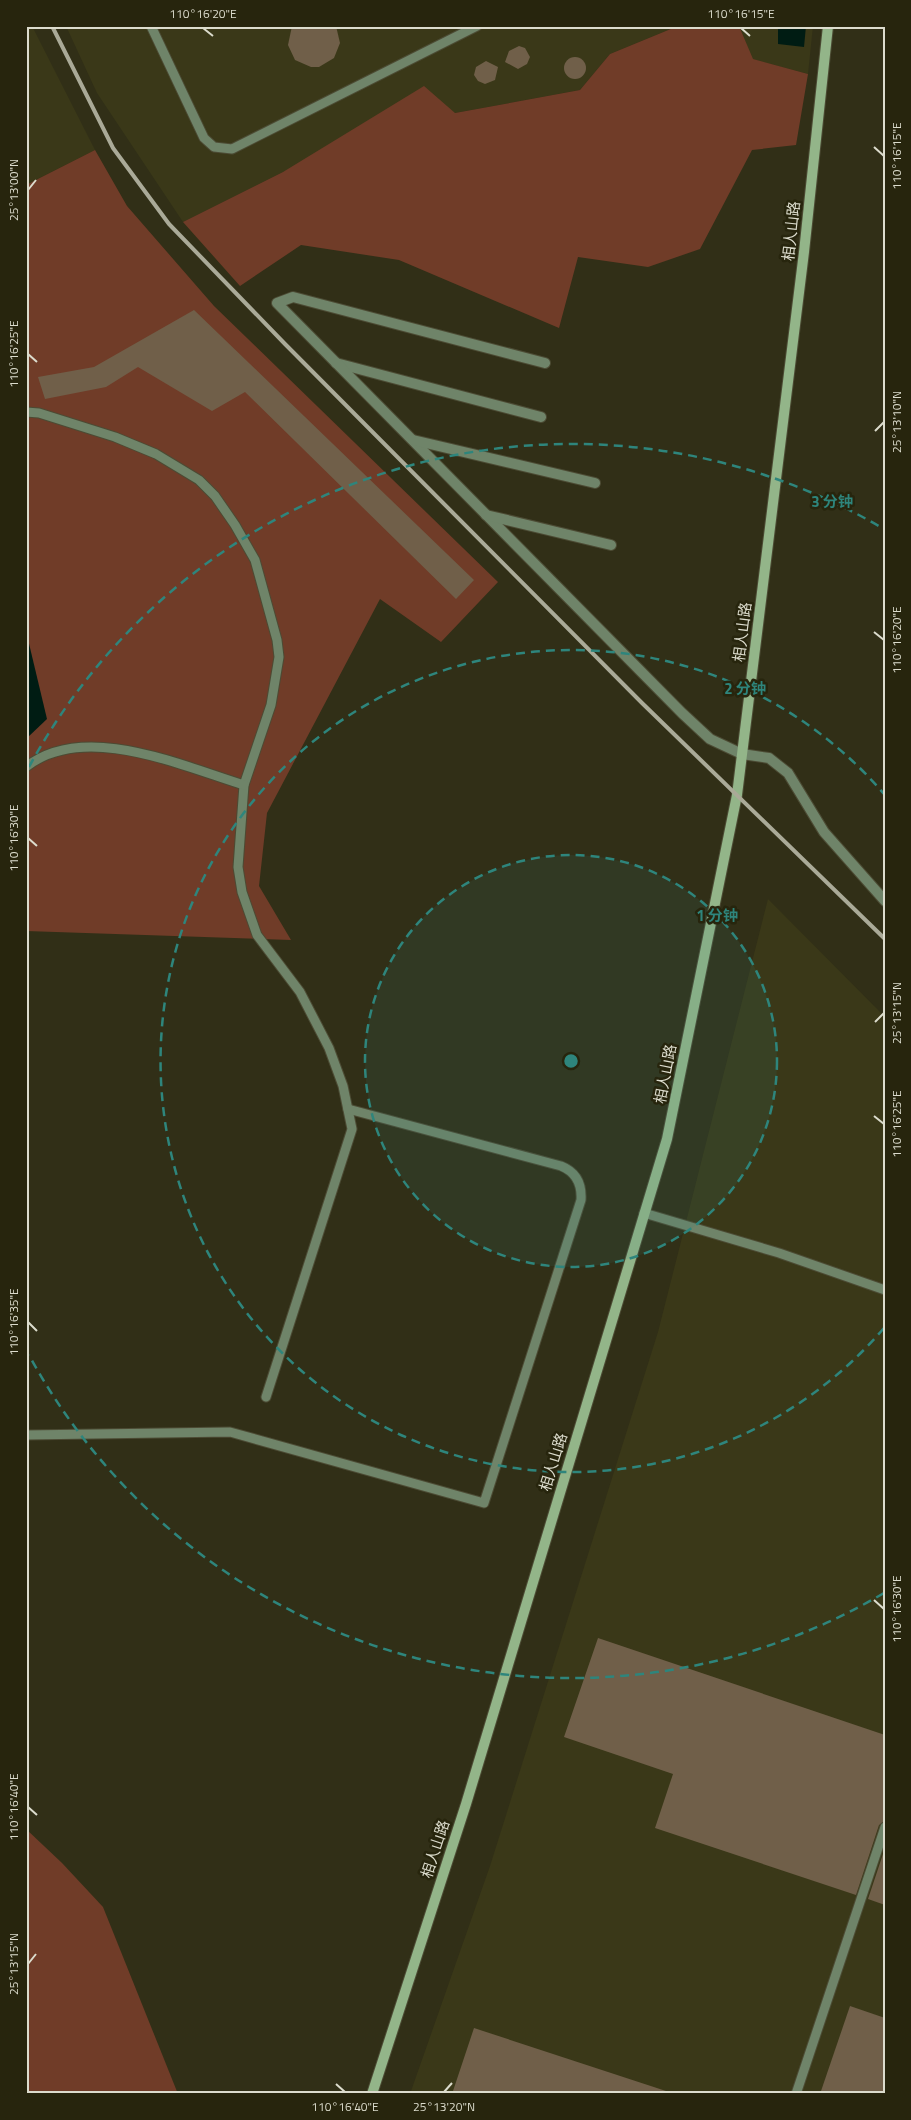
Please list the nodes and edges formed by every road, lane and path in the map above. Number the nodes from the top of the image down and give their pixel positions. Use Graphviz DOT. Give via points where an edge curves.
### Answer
graph roads {
  1 [pos="151,26"];
  2 [pos="477,26"];
  3 [pos="828,26"];
  4 [pos="336,363"];
  5 [pos="545,363"];
  6 [pos="26,412"];
  7 [pos="541,417"];
  8 [pos="412,440"];
  9 [pos="595,483"];
  10 [pos="486,515"];
  11 [pos="611,545"];
  12 [pos="742,754"];
  13 [pos="26,767"];
  14 [pos="244,785"];
  15 [pos="885,900"];
  16 [pos="348,1109"];
  17 [pos="644,1213"];
  18 [pos="885,1290"];
  19 [pos="266,1397"];
  20 [pos="26,1435"];
  21 [pos="885,1827"];
  22 [pos="372,2094"];
  23 [pos="796,2094"];
  1 -- 2 [label="lane" via="204,138 214,147 232,149"];
  3 -- 12 [label="street, 相人山路" via="804,252"];
  4 -- 5 [label="street" via="277,303 293,297"];
  4 -- 7 [label="street"];
  4 -- 8 [label="street"];
  6 -- 14 [label="lane" via="39,413 115,437 156,454 199,480 236,525 255,560 279,657 271,705"];
  8 -- 9 [label="street"];
  8 -- 10 [label="street"];
  10 -- 11 [label="street"];
  10 -- 12 [label="street" via="682,713 710,738"];
  12 -- 15 [label="street" via="769,758 788,773 824,832"];
  12 -- 17 [label="street, 相人山路" via="667,1139"];
  13 -- 14 [label="lane" via="53,752 104,746 146,755"];
  14 -- 16 [label="lane" via="238,867 242,892 257,934 300,992 329,1048"];
  16 -- 19 [label="lane" via="352,1129"];
  16 -- 20 [label="lane" via="561,1166 572,1172 579,1182 581,1200 484,1503 230,1432"];
  17 -- 18 [label="lane" via="778,1253"];
  17 -- 22 [label="street, 相人山路" via="466,1804"];
  21 -- 23 [label="lane"];
}
